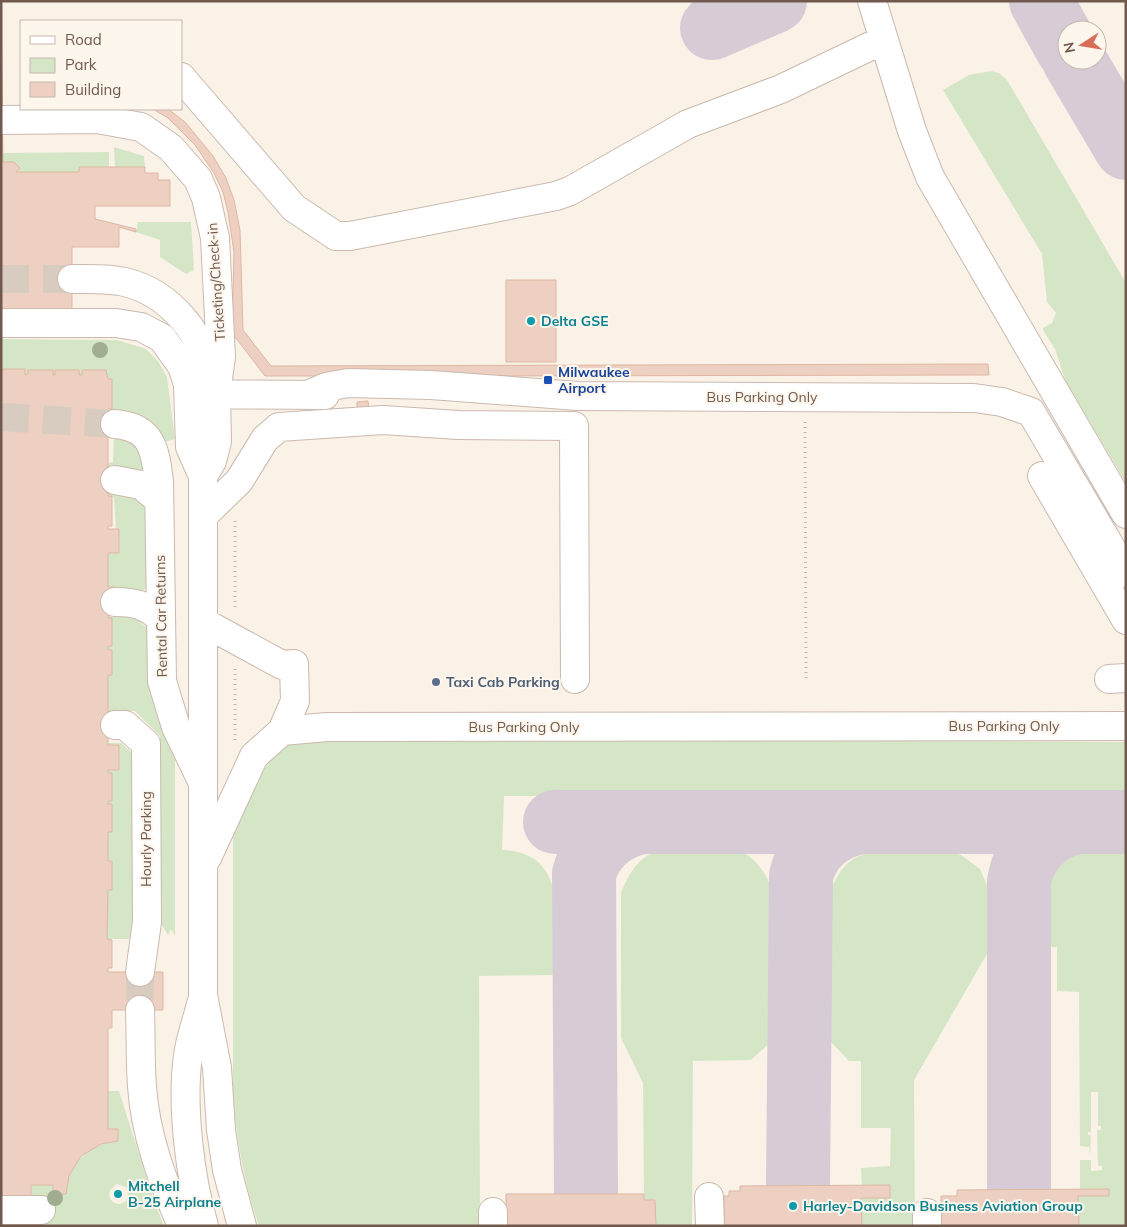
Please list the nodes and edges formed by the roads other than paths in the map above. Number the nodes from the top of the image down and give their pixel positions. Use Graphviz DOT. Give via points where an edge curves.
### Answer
graph roads {
  1 [pos="872,1"];
  2 [pos="883,40"];
  3 [pos="182,78"];
  4 [pos="3,120"];
  5 [pos="72,279"];
  6 [pos="1,323"];
  7 [pos="202,394"];
  8 [pos="308,395"];
  9 [pos="115,424"];
  10 [pos="458,425"];
  11 [pos="203,476"];
  12 [pos="1042,476"];
  13 [pos="115,480"];
  14 [pos="159,487"];
  15 [pos="1126,514"];
  16 [pos="203,516"];
  17 [pos="1126,572"];
  18 [pos="116,602"];
  19 [pos="160,618"];
  20 [pos="1126,620"];
  21 [pos="203,622"];
  22 [pos="575,679"];
  23 [pos="115,725"];
  24 [pos="1126,726"];
  25 [pos="282,731"];
  26 [pos="204,785"];
  27 [pos="204,866"];
  28 [pos="140,972"];
  29 [pos="203,995"];
  30 [pos="140,1010"];
  31 [pos="186,1090"];
  32 [pos="149,1124"];
  33 [pos="709,1197"];
  34 [pos="1,1210"];
  35 [pos="40,1210"];
  36 [pos="182,1226"];
  37 [pos="204,1226"];
  38 [pos="242,1226"];
  39 [pos="710,1226"];
  1 -- 2 [label="street"];
  2 -- 3 [label="street" via="781,89 688,124 570,191 350,236 336,236 294,208"];
  2 -- 15 [label="street" via="919,153 930,177"];
  4 -- 7 [label="street, Ticketing/Check-in" via="97,120 141,127 171,148 198,180 206,198 215,238 221,357"];
  5 -- 7 [label="street" via="124,282 148,291 167,304 193,331 209,364"];
  6 -- 7 [label="street" via="141,327 162,338"];
  7 -- 8 [label="street"];
  7 -- 11 [label="street" via="217,441 212,461"];
  8 -- 10 [label="street" via="390,395 432,405"];
  8 -- 17 [label="street, Bus Parking Only" via="348,383 431,385 578,396 974,398 1002,402 1031,412"];
  9 -- 14 [label="street, Rental Car Returns" via="131,428 150,441 156,454"];
  10 -- 16 [label="street" via="383,420 279,427 271,432 235,486"];
  10 -- 22 [label="street" via="574,426"];
  11 -- 14 [label="street"];
  11 -- 16 [label="street"];
  12 -- 20 [label="street"];
  13 -- 14 [label="street"];
  14 -- 19 [label="street, Rental Car Returns"];
  16 -- 21 [label="street"];
  18 -- 19 [label="street" via="136,603"];
  19 -- 26 [label="street, Rental Car Returns" via="162,681 176,727"];
  21 -- 25 [label="street" via="282,665 294,664 295,701"];
  21 -- 26 [label="street"];
  23 -- 28 [label="street, Hourly Parking" via="125,724 146,744 147,922"];
  24 -- 25 [label="street, Bus Parking Only" via="328,727"];
  25 -- 27 [label="street" via="254,756"];
  26 -- 27 [label="street"];
  27 -- 29 [label="street"];
  29 -- 31 [label="street" via="188,1055"];
  29 -- 38 [label="street" via="217,1068 226,1170"];
  30 -- 32 [label="street" via="142,1088"];
  31 -- 32 [label="street"];
  31 -- 37 [label="street" via="194,1187"];
  32 -- 36 [label="street" via="157,1163"];
  33 -- 39 [label="street"];
  34 -- 35 [label="street"];
}
